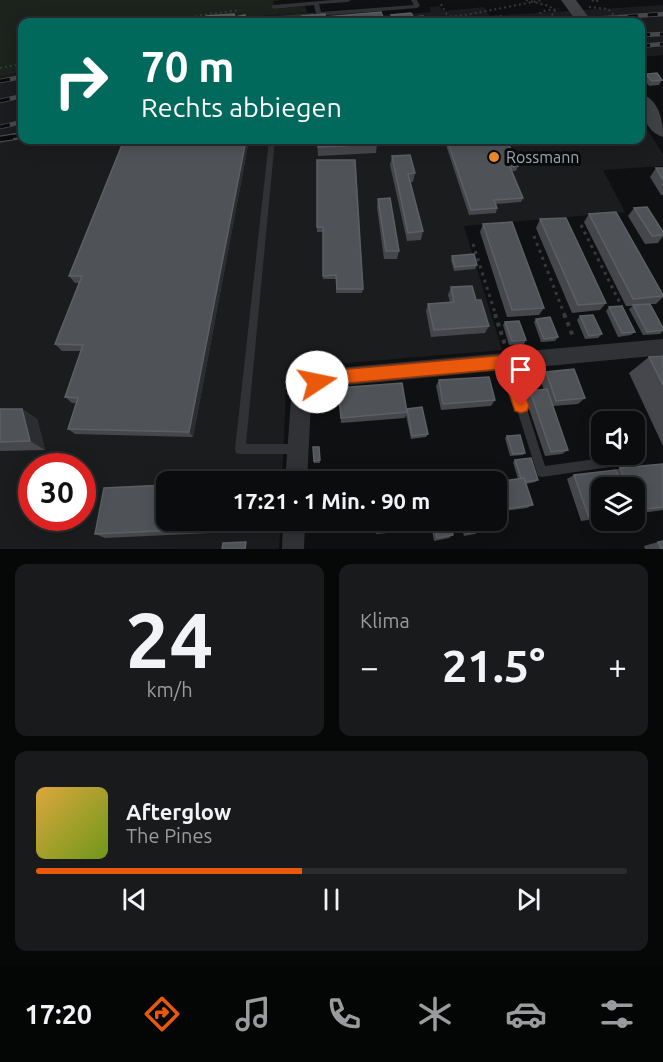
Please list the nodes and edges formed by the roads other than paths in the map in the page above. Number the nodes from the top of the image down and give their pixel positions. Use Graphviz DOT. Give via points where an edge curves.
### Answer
graph roads {
  1 [pos="348,0"];
  2 [pos="414,0"];
  3 [pos="315,3"];
  4 [pos="559,6"];
  5 [pos="274,7"];
  6 [pos="320,15"];
  7 [pos="586,15"];
  8 [pos="297,18"];
  9 [pos="645,106"];
  10 [pos="655,121"];
  11 [pos="272,144"];
  12 [pos="663,348"];
  13 [pos="509,362"];
  14 [pos="297,449"];
  15 [pos="591,465"];
  16 [pos="296,471"];
  17 [pos="294,531"];
  18 [pos="293,549"];
  1 -- 3 [label="lane"];
  2 -- 6 [label="lane" via="417,6"];
  3 -- 5 [label="lane"];
  3 -- 6 [label="lane"];
  4 -- 7 [label="street"];
  6 -- 8 [label="lane"];
  9 -- 10 [label="street"];
  11 -- 14 [label="lane" via="240,449"];
  12 -- 13 [label="street"];
  13 -- 14 [label="street" via="326,378 309,387 301,400"];
  13 -- 15 [label="lane" via="542,472"];
  14 -- 16 [label="street"];
  17 -- 18 [label="street"];
}
